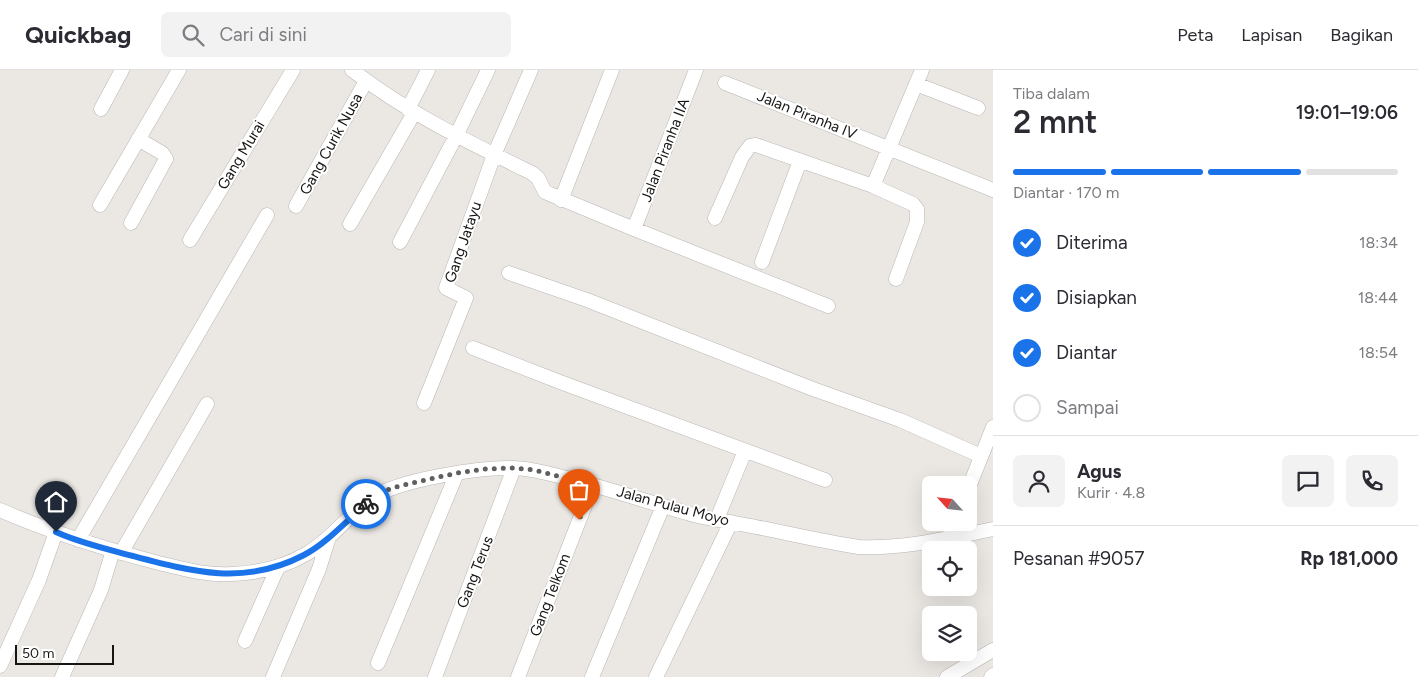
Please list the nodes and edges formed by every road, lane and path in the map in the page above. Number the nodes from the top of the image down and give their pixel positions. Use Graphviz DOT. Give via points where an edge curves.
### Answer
graph roads {
  1 [pos="122,70"];
  2 [pos="178,70"];
  3 [pos="293,70"];
  4 [pos="352,70"];
  5 [pos="428,70"];
  6 [pos="488,70"];
  7 [pos="531,70"];
  8 [pos="612,70"];
  9 [pos="696,70"];
  10 [pos="922,70"];
  11 [pos="366,81"];
  12 [pos="725,83"];
  13 [pos="916,84"];
  14 [pos="101,108"];
  15 [pos="978,108"];
  16 [pos="411,111"];
  17 [pos="456,136"];
  18 [pos="138,139"];
  19 [pos="889,148"];
  20 [pos="494,155"];
  21 [pos="800,161"];
  22 [pos="873,186"];
  23 [pos="993,190"];
  24 [pos="561,200"];
  25 [pos="100,206"];
  26 [pos="296,206"];
  27 [pos="267,215"];
  28 [pos="716,218"];
  29 [pos="131,223"];
  30 [pos="350,224"];
  31 [pos="634,229"];
  32 [pos="190,240"];
  33 [pos="400,242"];
  34 [pos="762,262"];
  35 [pos="509,273"];
  36 [pos="896,278"];
  37 [pos="828,306"];
  38 [pos="473,348"];
  39 [pos="424,403"];
  40 [pos="207,404"];
  41 [pos="993,427"];
  42 [pos="746,451"];
  43 [pos="981,456"];
  44 [pos="514,468"];
  45 [pos="457,473"];
  46 [pos="973,476"];
  47 [pos="825,480"];
  48 [pos="593,485"];
  49 [pos="663,506"];
  50 [pos="0,510"];
  51 [pos="717,519"];
  52 [pos="731,522"];
  53 [pos="993,529"];
  54 [pos="951,531"];
  55 [pos="56,532"];
  56 [pos="329,536"];
  57 [pos="948,538"];
  58 [pos="78,540"];
  59 [pos="117,552"];
  60 [pos="278,567"];
  61 [pos="245,640"];
  62 [pos="993,650"];
  63 [pos="378,663"];
  64 [pos="0,666"];
  65 [pos="62,677"];
  66 [pos="273,677"];
  67 [pos="435,677"];
  68 [pos="518,677"];
  69 [pos="592,677"];
  70 [pos="656,677"];
  71 [pos="947,677"];
  1 -- 14 [label="street"];
  2 -- 18 [label="street"];
  3 -- 32 [label="street, Gang Murai"];
  4 -- 11 [label="street"];
  5 -- 16 [label="street"];
  6 -- 17 [label="street"];
  7 -- 20 [label="street"];
  8 -- 24 [label="street"];
  9 -- 31 [label="street, Jalan Piranha IIA"];
  10 -- 13 [label="street"];
  11 -- 16 [label="street"];
  11 -- 26 [label="street, Gang Curik Nusa"];
  12 -- 19 [label="street, Jalan Piranha IV"];
  13 -- 15 [label="street"];
  13 -- 19 [label="street"];
  16 -- 17 [label="street"];
  16 -- 30 [label="street"];
  17 -- 20 [label="street"];
  17 -- 33 [label="street"];
  18 -- 25 [label="street"];
  18 -- 29 [label="street" via="162,152 166,159"];
  19 -- 22 [label="street"];
  19 -- 23 [label="street, Jalan Piranha IV"];
  20 -- 24 [label="street" via="532,173 545,192"];
  20 -- 39 [label="street, Gang Jatayu" via="446,288 466,298"];
  21 -- 22 [label="street"];
  21 -- 28 [label="street" via="756,145 750,146 742,156"];
  21 -- 34 [label="street"];
  22 -- 36 [label="street" via="913,204 917,209 918,222"];
  24 -- 31 [label="street"];
  27 -- 58 [label="street"];
  31 -- 37 [label="street"];
  35 -- 43 [label="street" via="587,300 813,390 900,420"];
  38 -- 42 [label="street"];
  40 -- 59 [label="street"];
  41 -- 43 [label="street"];
  42 -- 47 [label="street"];
  42 -- 51 [label="street"];
  43 -- 46 [label="street"];
  44 -- 45 [label="street, Jalan Pulau Moyo"];
  44 -- 48 [label="street, Jalan Pulau Moyo"];
  44 -- 67 [label="street, Gang Terus"];
  45 -- 56 [label="street, Jalan Pulau Moyo" via="384,491"];
  45 -- 63 [label="street"];
  48 -- 49 [label="street, Jalan Pulau Moyo"];
  48 -- 68 [label="street, Gang Telkom"];
  49 -- 51 [label="street, Jalan Pulau Moyo"];
  49 -- 69 [label="street"];
  50 -- 55 [label="street, Jalan Pulau Moyo"];
  51 -- 52 [label="street, Jalan Pulau Moyo"];
  52 -- 57 [label="street, Jalan Pulau Moyo" via="860,547 882,548"];
  52 -- 70 [label="street"];
  53 -- 57 [label="street, Jalan Pulau Moyo"];
  54 -- 57 [label="street"];
  55 -- 58 [label="street, Jalan Pulau Moyo"];
  55 -- 64 [label="street" via="39,580"];
  56 -- 60 [label="street, Jalan Pulau Moyo" via="306,554"];
  56 -- 66 [label="street" via="319,569"];
  58 -- 59 [label="street, Jalan Pulau Moyo"];
  59 -- 60 [label="street, Jalan Pulau Moyo" via="210,574"];
  59 -- 65 [label="street"];
  60 -- 61 [label="street"];
  62 -- 71 [label="street"];
}
